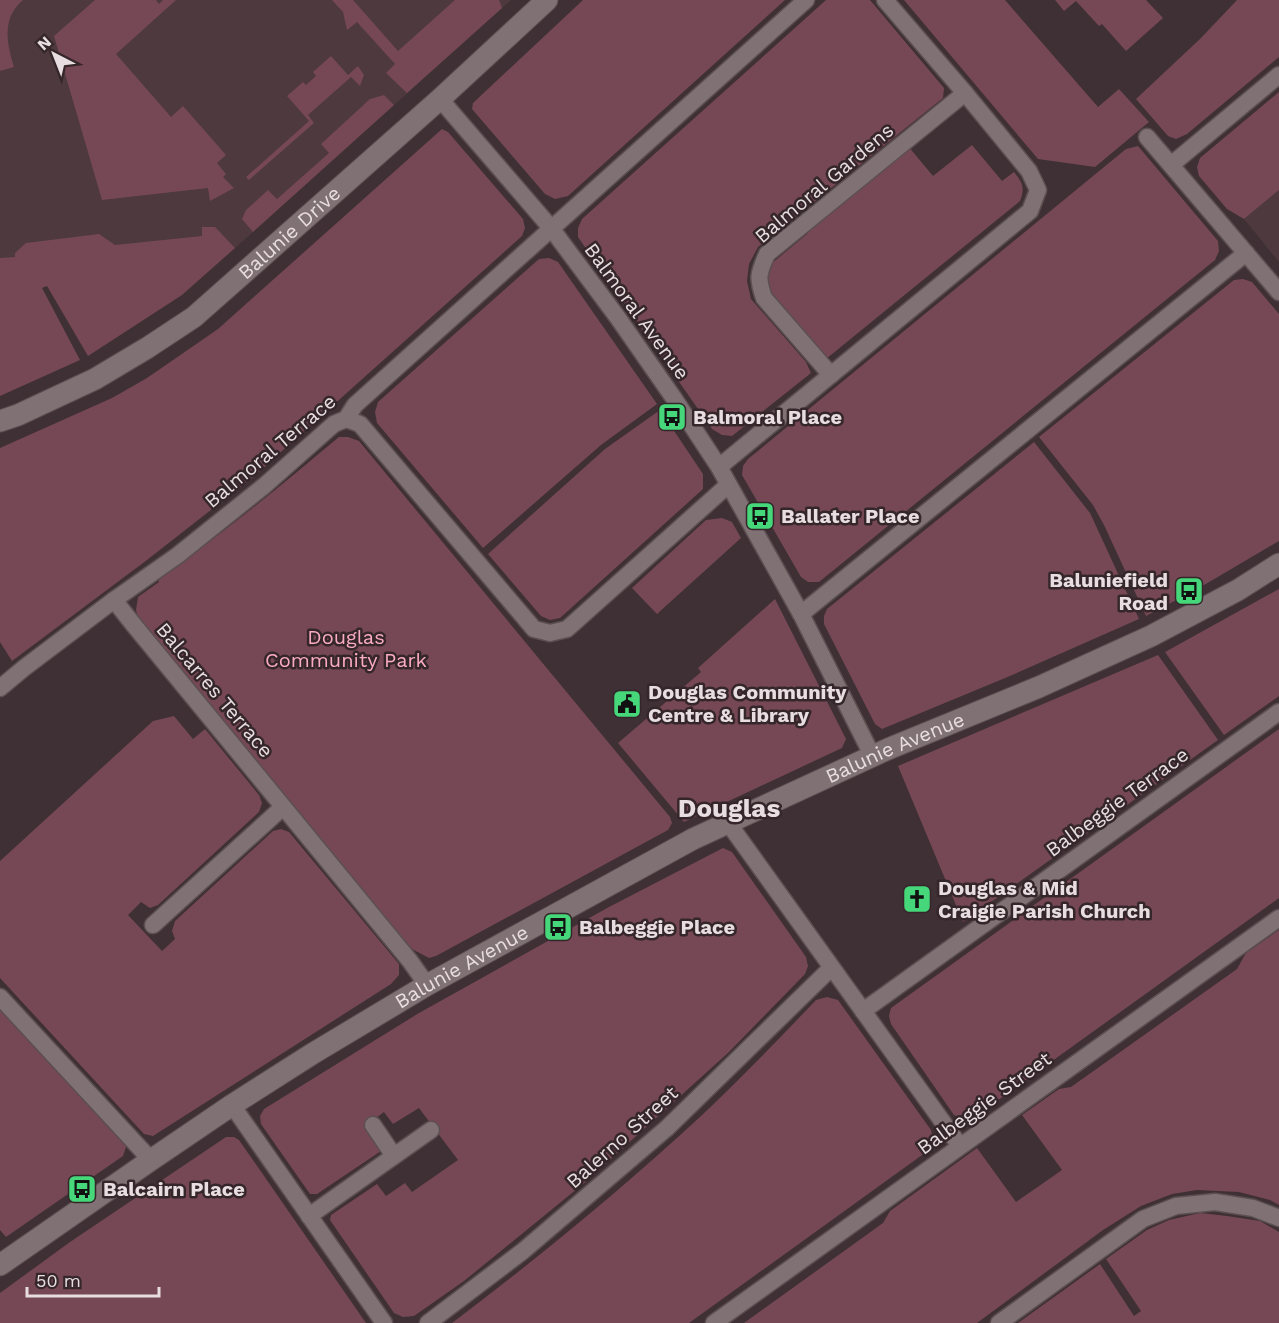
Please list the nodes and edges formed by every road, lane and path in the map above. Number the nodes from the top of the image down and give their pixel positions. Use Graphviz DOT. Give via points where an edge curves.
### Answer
graph roads {
  1 [pos="548,0"];
  2 [pos="806,0"];
  3 [pos="885,0"];
  4 [pos="1279,75"];
  5 [pos="965,93"];
  6 [pos="440,99"];
  7 [pos="1147,136"];
  8 [pos="1171,165"];
  9 [pos="551,228"];
  10 [pos="1246,253"];
  11 [pos="1279,292"];
  12 [pos="831,375"];
  13 [pos="346,419"];
  14 [pos="0,421"];
  15 [pos="718,467"];
  16 [pos="728,485"];
  17 [pos="1279,564"];
  18 [pos="114,600"];
  19 [pos="801,614"];
  20 [pos="0,688"];
  21 [pos="1279,712"];
  22 [pos="873,757"];
  23 [pos="283,807"];
  24 [pos="729,821"];
  25 [pos="1279,918"];
  26 [pos="153,925"];
  27 [pos="832,968"];
  28 [pos="427,985"];
  29 [pos="0,997"];
  30 [pos="863,1011"];
  31 [pos="232,1105"];
  32 [pos="373,1125"];
  33 [pos="431,1130"];
  34 [pos="960,1146"];
  35 [pos="394,1156"];
  36 [pos="151,1160"];
  37 [pos="309,1216"];
  38 [pos="1279,1218"];
  39 [pos="0,1265"];
  40 [pos="384,1323"];
  41 [pos="428,1323"];
  42 [pos="714,1323"];
  43 [pos="999,1323"];
  1 -- 6 [label="street, Balunie Drive"];
  2 -- 9 [label="street"];
  3 -- 5 [label="street"];
  4 -- 8 [label="street"];
  5 -- 12 [label="street" via="1029,171 1038,190 1030,211"];
  5 -- 12 [label="street, Balmoral Gardens" via="767,255 759,284 764,298"];
  6 -- 9 [label="street, Balmoral Avenue"];
  6 -- 14 [label="street, Balunie Drive" via="194,316 95,379"];
  7 -- 8 [label="street"];
  8 -- 10 [label="street"];
  9 -- 13 [label="street, Balmoral Terrace" via="355,405"];
  9 -- 15 [label="street, Balmoral Avenue" via="618,318"];
  10 -- 11 [label="street"];
  10 -- 19 [label="street"];
  12 -- 15 [label="street"];
  13 -- 16 [label="street" via="360,424 534,629 550,633 567,629"];
  13 -- 18 [label="street, Balmoral Terrace" via="334,424 238,507"];
  15 -- 16 [label="street, Balmoral Avenue"];
  16 -- 19 [label="street, Balmoral Avenue"];
  17 -- 22 [label="street, Balunie Avenue" via="1151,636"];
  18 -- 20 [label="street, Balmoral Terrace"];
  18 -- 23 [label="street, Balcarres Terrace"];
  19 -- 22 [label="street, Balmoral Avenue"];
  21 -- 30 [label="street, Balbeggie Terrace"];
  22 -- 24 [label="street, Balunie Avenue"];
  23 -- 26 [label="street"];
  23 -- 28 [label="street, Balcarres Terrace"];
  24 -- 27 [label="street"];
  24 -- 28 [label="street, Balunie Avenue"];
  25 -- 34 [label="street, Balbeggie Street"];
  27 -- 30 [label="street"];
  27 -- 41 [label="street, Balerno Street" via="668,1128 523,1251"];
  28 -- 31 [label="street, Balunie Avenue"];
  29 -- 36 [label="street"];
  30 -- 34 [label="street"];
  31 -- 36 [label="street, Balunie Avenue"];
  31 -- 37 [label="street"];
  32 -- 35 [label="street"];
  33 -- 35 [label="street"];
  34 -- 42 [label="street, Balbeggie Street"];
  35 -- 37 [label="street"];
  36 -- 39 [label="street, Balunie Avenue"];
  37 -- 40 [label="street"];
  38 -- 43 [label="street" via="1253,1208 1215,1202 1176,1206 1143,1220"];
}
